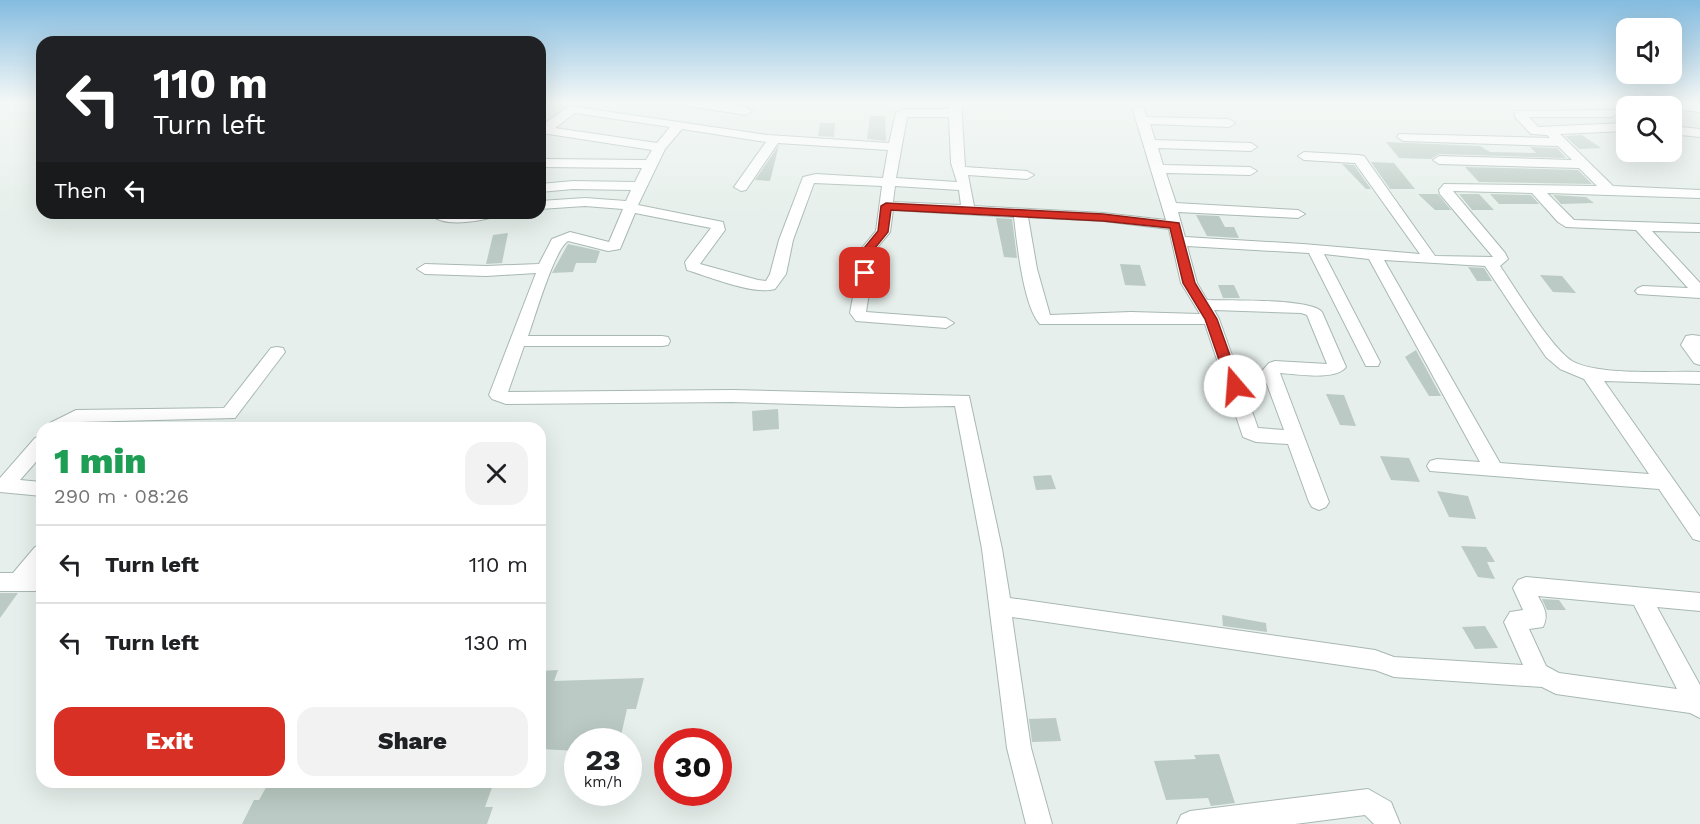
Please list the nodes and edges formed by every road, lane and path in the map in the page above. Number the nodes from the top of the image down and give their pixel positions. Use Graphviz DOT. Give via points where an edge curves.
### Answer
graph roads {
  1 [pos="612,139"];
  2 [pos="667,139"];
  3 [pos="775,139"];
  4 [pos="782,139"];
  5 [pos="896,139"];
  6 [pos="956,139"];
  7 [pos="1148,139"];
  8 [pos="1481,139"];
  9 [pos="1558,139"];
  10 [pos="1561,142"];
  11 [pos="1150,144"];
  12 [pos="660,147"];
  13 [pos="895,147"];
  14 [pos="1251,147"];
  15 [pos="1304,156"];
  16 [pos="1439,160"];
  17 [pos="546,163"];
  18 [pos="650,164"];
  19 [pos="1582,164"];
  20 [pos="1158,169"];
  21 [pos="961,171"];
  22 [pos="1250,171"];
  23 [pos="1027,175"];
  24 [pos="889,182"];
  25 [pos="639,186"];
  26 [pos="965,186"];
  27 [pos="546,187"];
  28 [pos="741,187"];
  29 [pos="1536,189"];
  30 [pos="1609,190"];
  31 [pos="1700,194"];
  32 [pos="546,205"];
  33 [pos="886,206"];
  34 [pos="630,207"];
  35 [pos="1170,207"];
  36 [pos="968,210"];
  37 [pos="1020,213"];
  38 [pos="1298,214"];
  39 [pos="1640,226"];
  40 [pos="1700,228"];
  41 [pos="1177,233"];
  42 [pos="1314,249"];
  43 [pos="1374,255"];
  44 [pos="1431,260"];
  45 [pos="1490,262"];
  46 [pos="545,268"];
  47 [pos="425,269"];
  48 [pos="1643,291"];
  49 [pos="1700,292"];
  50 [pos="1206,312"];
  51 [pos="946,323"];
  52 [pos="518,340"];
  53 [pos="662,341"];
  54 [pos="1700,341"];
  55 [pos="277,352"];
  56 [pos="1700,359"];
  57 [pos="1372,362"];
  58 [pos="1590,375"];
  59 [pos="1700,378"];
  60 [pos="67,422"];
  61 [pos="1296,438"];
  62 [pos="36,450"];
  63 [pos="1437,466"];
  64 [pos="1494,470"];
  65 [pos="1666,482"];
  66 [pos="36,489"];
  67 [pos="1319,502"];
  68 [pos="1700,533"];
  69 [pos="36,558"];
  70 [pos="9,582"];
  71 [pos="36,582"];
  72 [pos="1640,596"];
  73 [pos="1700,602"];
  74 [pos="1000,606"];
  75 [pos="1543,678"];
  76 [pos="1699,704"];
  77 [pos="1040,824"];
  78 [pos="1190,824"];
  79 [pos="1387,824"];
  1 -- 12 [label="street"];
  2 -- 12 [label="street"];
  3 -- 28 [label="street"];
  4 -- 13 [label="street"];
  5 -- 13 [label="street"];
  6 -- 21 [label="street"];
  7 -- 11 [label="street"];
  8 -- 10 [label="street"];
  9 -- 10 [label="street"];
  10 -- 19 [label="street"];
  11 -- 14 [label="street"];
  11 -- 20 [label="street"];
  12 -- 18 [label="street"];
  13 -- 24 [label="street"];
  15 -- 44 [label="street" via="1359,159"];
  16 -- 19 [label="street"];
  17 -- 18 [label="street"];
  18 -- 25 [label="street"];
  19 -- 30 [label="street"];
  20 -- 22 [label="street"];
  20 -- 35 [label="street"];
  21 -- 23 [label="street"];
  21 -- 26 [label="street"];
  24 -- 26 [label="street"];
  24 -- 33 [label="street"];
  24 -- 34 [label="street" via="808,180 778,274 770,286 692,267 718,225"];
  25 -- 27 [label="street"];
  25 -- 34 [label="street"];
  26 -- 36 [label="street"];
  29 -- 30 [label="street"];
  29 -- 39 [label="street" via="1571,224"];
  29 -- 45 [label="street" via="1446,190 1500,256 1499,261"];
  30 -- 31 [label="street"];
  32 -- 34 [label="street" via="585,202"];
  33 -- 36 [label="street"];
  33 -- 51 [label="street" via="883,232 868,254 858,313 862,317"];
  34 -- 46 [label="street" via="615,246 573,237 561,239"];
  35 -- 38 [label="street"];
  35 -- 41 [label="street"];
  36 -- 37 [label="street"];
  37 -- 41 [label="street" via="1115,218"];
  37 -- 50 [label="street" via="1029,269 1041,315 1046,320"];
  39 -- 40 [label="street"];
  39 -- 49 [label="street"];
  41 -- 42 [label="street"];
  41 -- 50 [label="street" via="1189,283"];
  42 -- 43 [label="street"];
  42 -- 57 [label="street"];
  43 -- 44 [label="street"];
  43 -- 64 [label="street"];
  44 -- 45 [label="street"];
  45 -- 58 [label="street" via="1552,353 1566,365"];
  46 -- 47 [label="street"];
  46 -- 52 [label="street"];
  48 -- 49 [label="street"];
  50 -- 61 [label="street" via="1250,432"];
  50 -- 61 [label="street" via="1304,308 1314,312 1337,367 1271,368"];
  52 -- 53 [label="street"];
  52 -- 74 [label="street" via="497,393 501,397 963,400"];
  54 -- 56 [label="street" via="1692,340 1689,345"];
  55 -- 60 [label="street" via="229,414 76,417"];
  58 -- 59 [label="street"];
  58 -- 65 [label="street"];
  61 -- 67 [label="street"];
  62 -- 66 [label="street" via="6,484 13,489"];
  63 -- 64 [label="street"];
  64 -- 65 [label="street"];
  65 -- 68 [label="street"];
  69 -- 70 [label="street"];
  70 -- 71 [label="street"];
  72 -- 73 [label="street"];
  72 -- 75 [label="street" via="1533,585 1524,588 1536,616 1532,621 1518,619 1515,626"];
  72 -- 76 [label="street"];
  74 -- 75 [label="street" via="1375,660 1394,667"];
  74 -- 77 [label="street" via="1019,748"];
  75 -- 76 [label="street"];
  78 -- 79 [label="street" via="1368,802 1382,811"];
}
